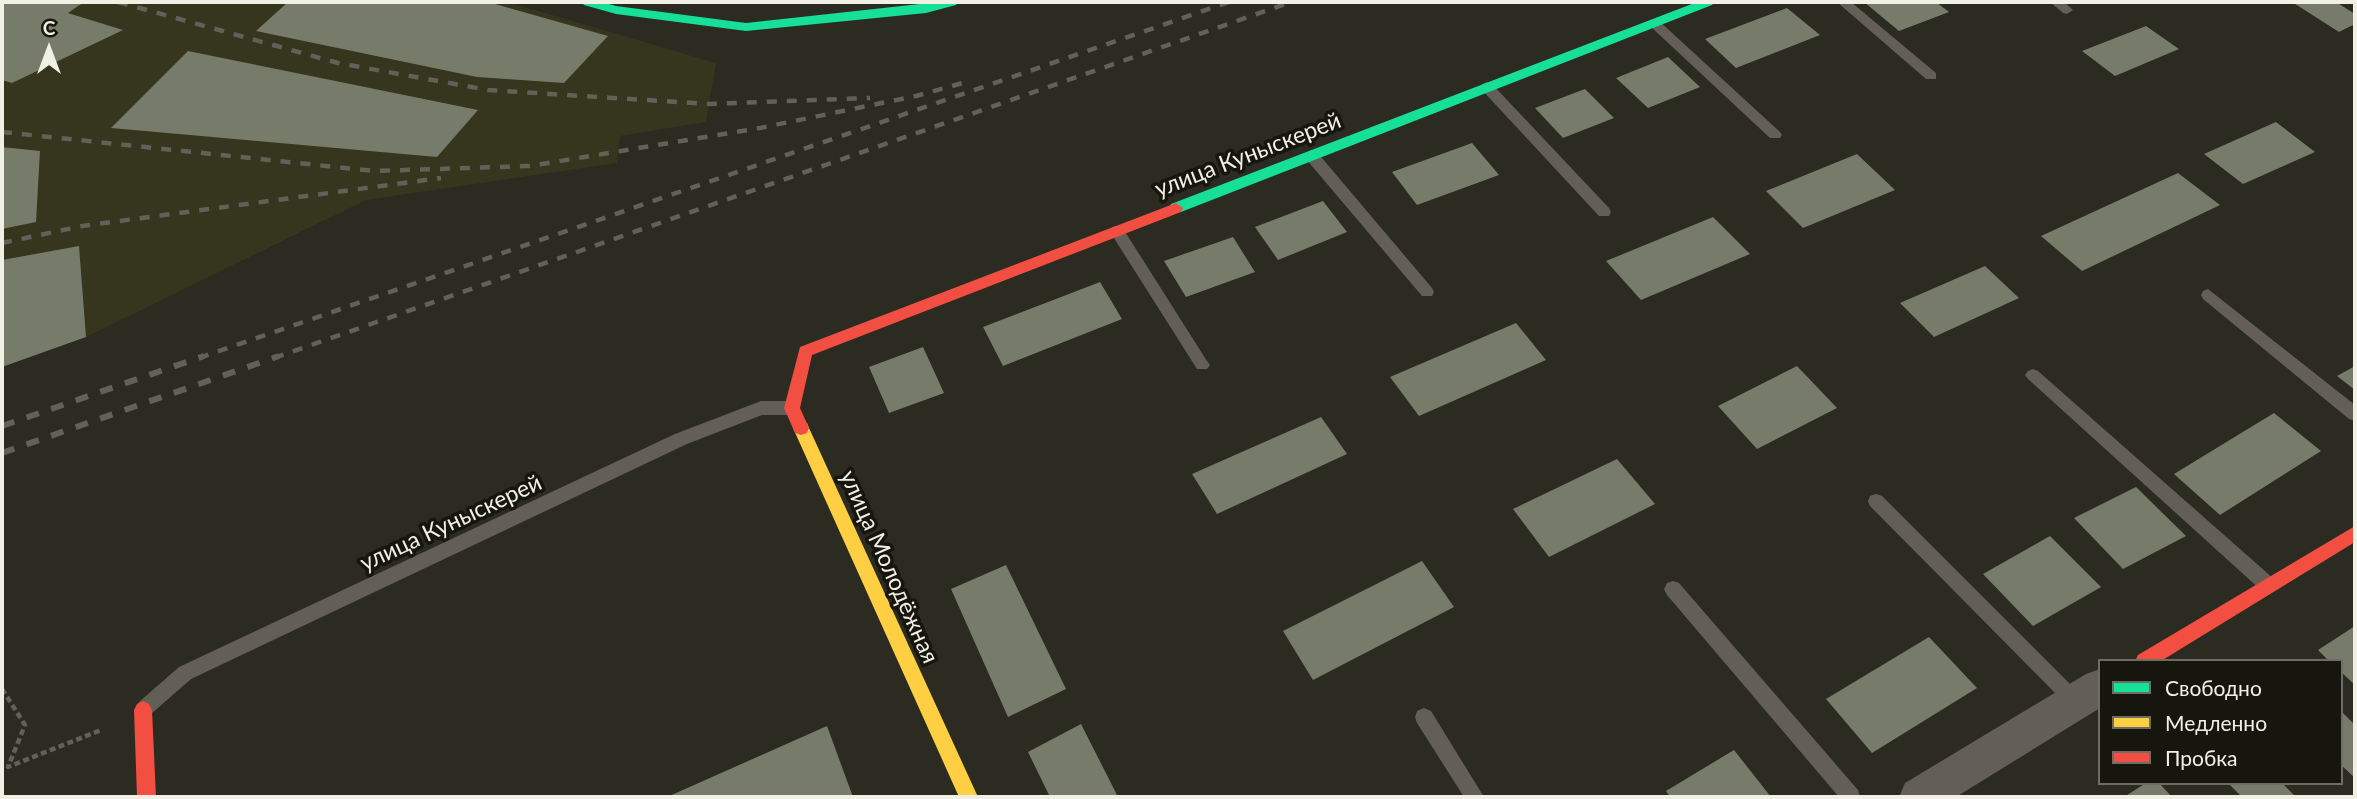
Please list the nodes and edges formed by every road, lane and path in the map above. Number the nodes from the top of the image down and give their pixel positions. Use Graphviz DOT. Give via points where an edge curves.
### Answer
graph roads {
  1 [pos="588,2"];
  2 [pos="951,2"];
  3 [pos="1708,2"];
  4 [pos="1843,2"];
  5 [pos="1654,23"];
  6 [pos="1931,76"];
  7 [pos="1487,87"];
  8 [pos="1775,135"];
  9 [pos="1311,155"];
  10 [pos="1604,212"];
  11 [pos="1117,231"];
  12 [pos="1427,292"];
  13 [pos="2208,295"];
  14 [pos="1202,365"];
  15 [pos="2033,375"];
  16 [pos="792,408"];
  17 [pos="2355,414"];
  18 [pos="1876,502"];
  19 [pos="2353,538"];
  20 [pos="2269,585"];
  21 [pos="1674,589"];
  22 [pos="2147,659"];
  23 [pos="2,689"];
  24 [pos="2088,695"];
  25 [pos="143,710"];
  26 [pos="1424,717"];
  27 [pos="147,797"];
  28 [pos="969,797"];
  29 [pos="1475,797"];
  30 [pos="1851,797"];
  31 [pos="1919,797"];
  1 -- 2 [label="street" via="616,10 746,27 926,9"];
  3 -- 5 [label="street, улица Куныскерей"];
  4 -- 6 [label="lane"];
  5 -- 7 [label="street, улица Куныскерей"];
  5 -- 8 [label="lane"];
  7 -- 9 [label="street, улица Куныскерей"];
  7 -- 10 [label="lane"];
  9 -- 11 [label="street, улица Куныскерей"];
  9 -- 12 [label="lane"];
  11 -- 14 [label="lane"];
  11 -- 16 [label="street, улица Куныскерей" via="805,351"];
  13 -- 17 [label="lane"];
  15 -- 20 [label="lane"];
  16 -- 25 [label="lane, улица Куныскерей" via="761,408 669,445 185,673"];
  16 -- 28 [label="street, улица Молодёжная"];
  18 -- 24 [label="lane"];
  19 -- 20 [label="street"];
  20 -- 22 [label="street"];
  21 -- 30 [label="lane"];
  23 -- 25 [label="path" via="25,725 8,767"];
  24 -- 31 [label="street"];
  25 -- 27 [label="street"];
  26 -- 29 [label="lane"];
}
